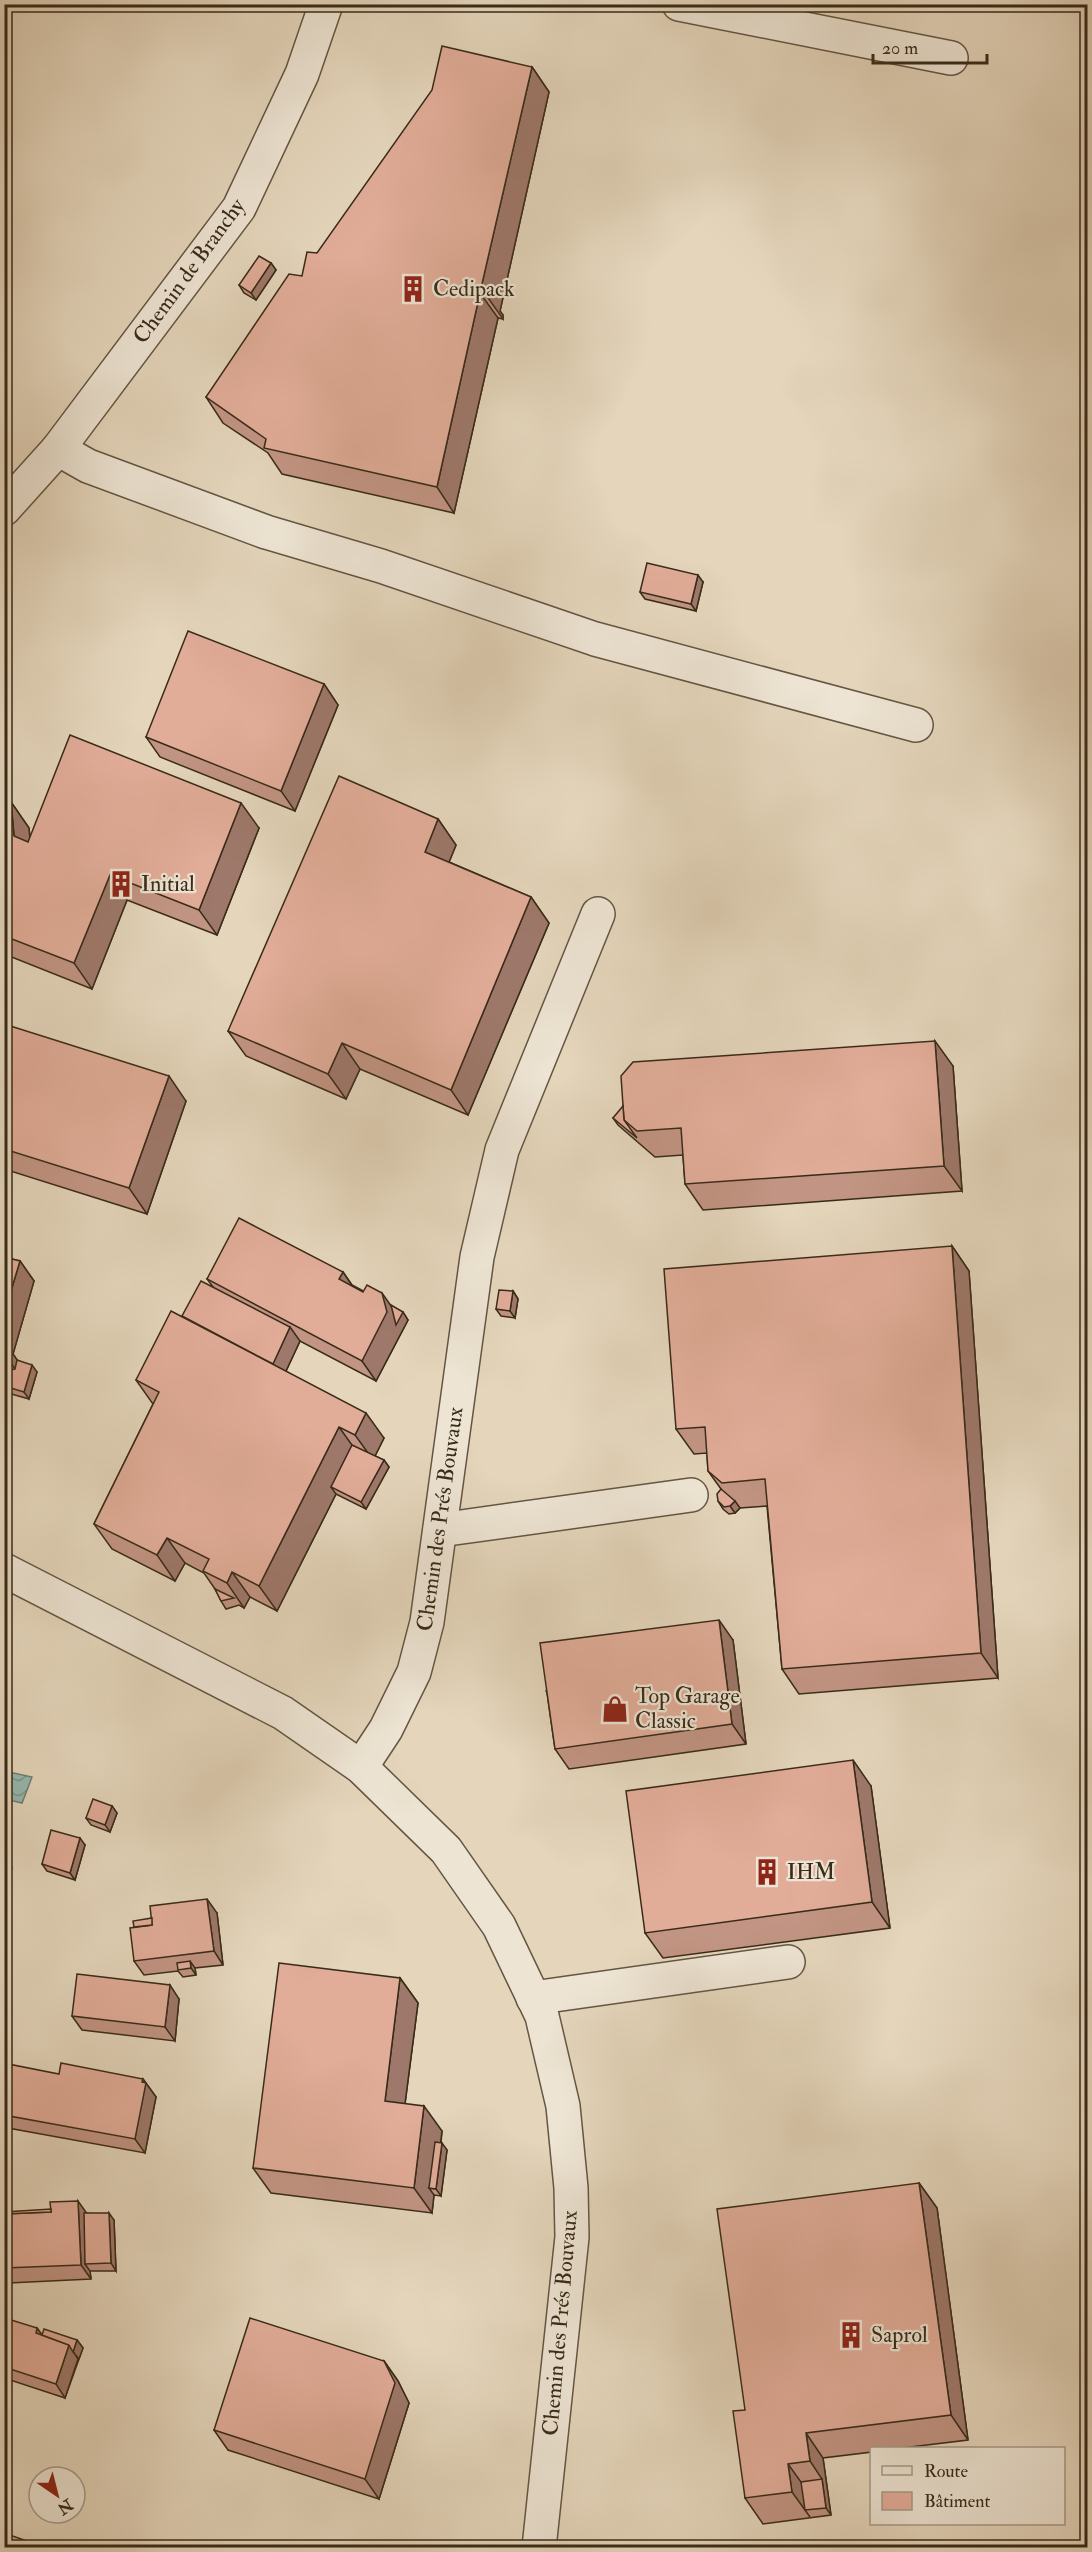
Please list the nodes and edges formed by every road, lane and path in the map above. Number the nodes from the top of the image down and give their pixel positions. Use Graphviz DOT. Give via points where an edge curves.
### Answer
graph roads {
  1 [pos="326,4"];
  2 [pos="679,4"];
  3 [pos="951,58"];
  4 [pos="58,449"];
  5 [pos="4,509"];
  6 [pos="916,725"];
  7 [pos="598,914"];
  8 [pos="691,1495"];
  9 [pos="440,1530"];
  10 [pos="4,1570"];
  11 [pos="361,1767"];
  12 [pos="788,1962"];
  13 [pos="533,1998"];
  14 [pos="539,2547"];
  1 -- 4 [label="street, Chemin de Branchy" via="302,74 239,208"];
  2 -- 3 [label="street"];
  4 -- 5 [label="street, Chemin de Branchy"];
  4 -- 6 [label="street" via="88,466 266,532 381,566 595,639"];
  7 -- 9 [label="street, Chemin des Prés Bouvaux" via="502,1150 477,1257"];
  8 -- 9 [label="street"];
  9 -- 11 [label="street, Chemin des Prés Bouvaux" via="427,1622 414,1672 386,1729"];
  10 -- 11 [label="street, Chemin des Prés Bouvaux" via="283,1713"];
  11 -- 13 [label="street, Chemin des Prés Bouvaux" via="446,1850 499,1926"];
  12 -- 13 [label="street"];
  13 -- 14 [label="street, Chemin des Prés Bouvaux" via="542,2016 564,2106 572,2237"];
}
